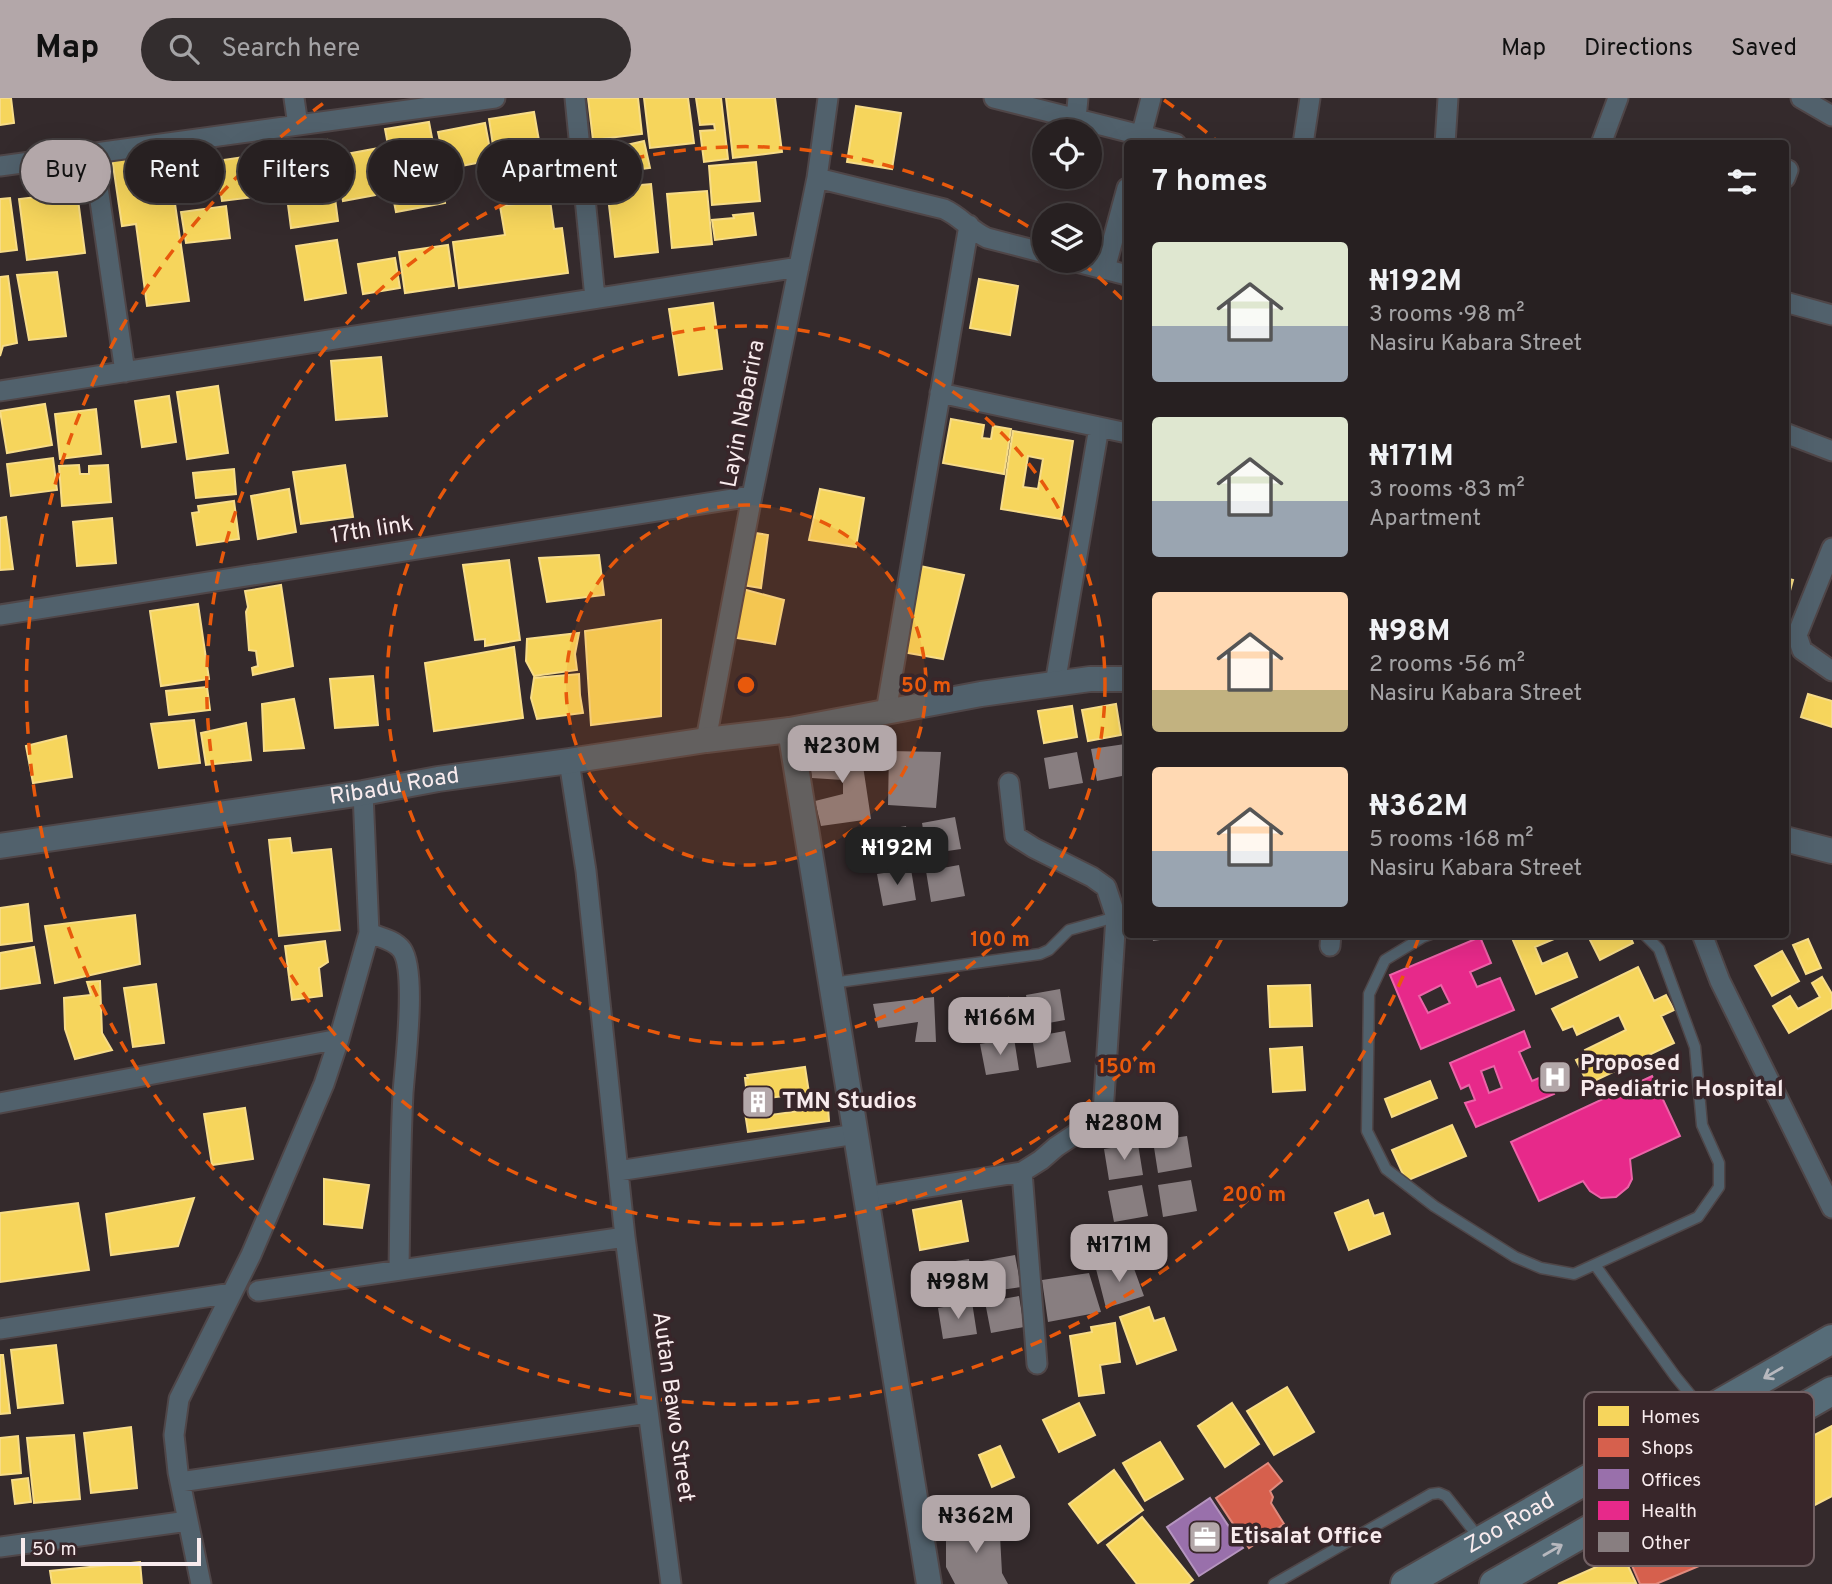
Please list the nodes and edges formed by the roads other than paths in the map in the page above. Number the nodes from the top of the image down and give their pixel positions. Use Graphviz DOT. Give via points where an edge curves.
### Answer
graph roads {
  1 [pos="294,98"];
  2 [pos="495,98"];
  3 [pos="575,98"];
  4 [pos="828,98"];
  5 [pos="994,98"];
  6 [pos="1078,98"];
  7 [pos="1152,98"];
  8 [pos="1310,98"];
  9 [pos="1448,98"];
  10 [pos="1618,98"];
  11 [pos="1801,98"];
  12 [pos="1832,116"];
  13 [pos="1076,119"];
  14 [pos="298,125"];
  15 [pos="1102,128"];
  16 [pos="1140,140"];
  17 [pos="1304,140"];
  18 [pos="1445,140"];
  19 [pos="1602,140"];
  20 [pos="111,151"];
  21 [pos="21,163"];
  22 [pos="0,166"];
  23 [pos="817,178"];
  24 [pos="1124,199"];
  25 [pos="100,203"];
  26 [pos="969,225"];
  27 [pos="1032,250"];
  28 [pos="799,267"];
  29 [pos="1102,268"];
  30 [pos="1105,269"];
  31 [pos="1124,274"];
  32 [pos="595,298"];
  33 [pos="1789,303"];
  34 [pos="1832,316"];
  35 [pos="125,372"];
  36 [pos="0,391"];
  37 [pos="940,393"];
  38 [pos="1099,427"];
  39 [pos="1124,432"];
  40 [pos="1789,435"];
  41 [pos="1832,452"];
  42 [pos="752,496"];
  43 [pos="1832,548"];
  44 [pos="0,615"];
  45 [pos="1832,671"];
  46 [pos="1124,679"];
  47 [pos="1055,684"];
  48 [pos="886,712"];
  49 [pos="790,730"];
  50 [pos="706,740"];
  51 [pos="569,761"];
  52 [pos="1009,783"];
  53 [pos="363,793"];
  54 [pos="1789,840"];
  55 [pos="0,846"];
  56 [pos="1832,851"];
  57 [pos="1116,917"];
  58 [pos="369,933"];
  59 [pos="1421,938"];
  60 [pos="1648,938"];
  61 [pos="1704,938"];
  62 [pos="831,983"];
  63 [pos="339,1039"];
  64 [pos="0,1103"];
  65 [pos="856,1135"];
  66 [pos="618,1171"];
  67 [pos="1022,1172"];
  68 [pos="866,1197"];
  69 [pos="1832,1208"];
  70 [pos="625,1237"];
  71 [pos="1595,1265"];
  72 [pos="398,1269"];
  73 [pos="258,1291"];
  74 [pos="232,1293"];
  75 [pos="0,1329"];
  76 [pos="1832,1339"];
  77 [pos="1037,1364"];
  78 [pos="1832,1391"];
  79 [pos="1688,1392"];
  80 [pos="1740,1392"];
  81 [pos="1814,1401"];
  82 [pos="648,1413"];
  83 [pos="1584,1481"];
  84 [pos="180,1482"];
  85 [pos="188,1521"];
  86 [pos="1584,1533"];
  87 [pos="1481,1540"];
  88 [pos="0,1547"];
  89 [pos="1290,1579"];
  90 [pos="201,1584"];
  91 [pos="671,1584"];
  92 [pos="929,1584"];
  93 [pos="1274,1584"];
  94 [pos="1405,1584"];
  95 [pos="1494,1584"];
  1 -- 14 [label="street"];
  2 -- 14 [label="street"];
  3 -- 32 [label="street"];
  4 -- 23 [label="street, Layin Nabarira"];
  5 -- 13 [label="street"];
  6 -- 13 [label="street"];
  7 -- 16 [label="street"];
  8 -- 17 [label="street"];
  9 -- 18 [label="street"];
  10 -- 19 [label="street"];
  11 -- 12 [label="street"];
  14 -- 20 [label="street"];
  15 -- 16 [label="street"];
  21 -- 22 [label="street"];
  23 -- 26 [label="street" via="944,209"];
  23 -- 28 [label="street, Layin Nabarira"];
  24 -- 30 [label="street"];
  25 -- 35 [label="street"];
  26 -- 27 [label="street" via="987,238"];
  26 -- 37 [label="street"];
  28 -- 32 [label="street"];
  28 -- 42 [label="street, Layin Nabarira"];
  29 -- 30 [label="street"];
  30 -- 31 [label="street"];
  32 -- 35 [label="street"];
  33 -- 34 [label="street"];
  35 -- 36 [label="street"];
  37 -- 38 [label="street"];
  37 -- 48 [label="street"];
  38 -- 39 [label="street"];
  38 -- 47 [label="street"];
  40 -- 41 [label="street"];
  42 -- 44 [label="street, 17th link"];
  42 -- 50 [label="street, Layin Nabarira"];
  43 -- 45 [label="street" via="1797,635 1802,650"];
  46 -- 47 [label="street, Ribadu Road"];
  47 -- 48 [label="street, Ribadu Road"];
  48 -- 49 [label="street, Ribadu Road"];
  49 -- 50 [label="street, Ribadu Road"];
  49 -- 62 [label="street"];
  50 -- 51 [label="street, Ribadu Road"];
  51 -- 53 [label="street, Ribadu Road"];
  51 -- 66 [label="street, Autan Bawo Street" via="586,871"];
  52 -- 57 [label="street" via="1016,836 1106,887"];
  53 -- 55 [label="street, Ribadu Road"];
  53 -- 58 [label="street"];
  54 -- 56 [label="street"];
  57 -- 62 [label="lane" via="1069,930 1040,954"];
  57 -- 67 [label="street" via="1103,1113"];
  58 -- 63 [label="street"];
  58 -- 72 [label="street" via="397,944 407,964"];
  59 -- 71 [label="lane" via="1385,960 1369,994 1367,1132 1386,1169 1434,1206 1515,1257 1574,1274"];
  60 -- 71 [label="lane" via="1659,949 1695,1047 1702,1125 1719,1163 1719,1187 1698,1217"];
  61 -- 69 [label="street" via="1720,981"];
  62 -- 65 [label="street"];
  63 -- 64 [label="street"];
  63 -- 74 [label="street" via="324,1084"];
  65 -- 66 [label="street"];
  65 -- 68 [label="street"];
  66 -- 70 [label="street, Autan Bawo Street"];
  67 -- 68 [label="street"];
  67 -- 77 [label="street"];
  68 -- 92 [label="street"];
  70 -- 72 [label="street"];
  70 -- 82 [label="street, Autan Bawo Street"];
  71 -- 79 [label="lane"];
  72 -- 73 [label="street"];
  74 -- 75 [label="street"];
  74 -- 84 [label="street" via="179,1399 174,1436"];
  76 -- 80 [label="main road, Zoo Road, one-way"];
  81 -- 78 [label="main road, Zoo Road, one-way"];
  82 -- 84 [label="street"];
  82 -- 91 [label="street, Autan Bawo Street"];
  83 -- 87 [label="main road, Zoo Road"];
  84 -- 85 [label="street"];
  85 -- 88 [label="street"];
  85 -- 90 [label="street"];
  95 -- 86 [label="main road, Zoo Road, one-way"];
  87 -- 89 [label="lane" via="1446,1496 1430,1494"];
  87 -- 94 [label="main road, Zoo Road"];
  89 -- 93 [label="lane"];
}
